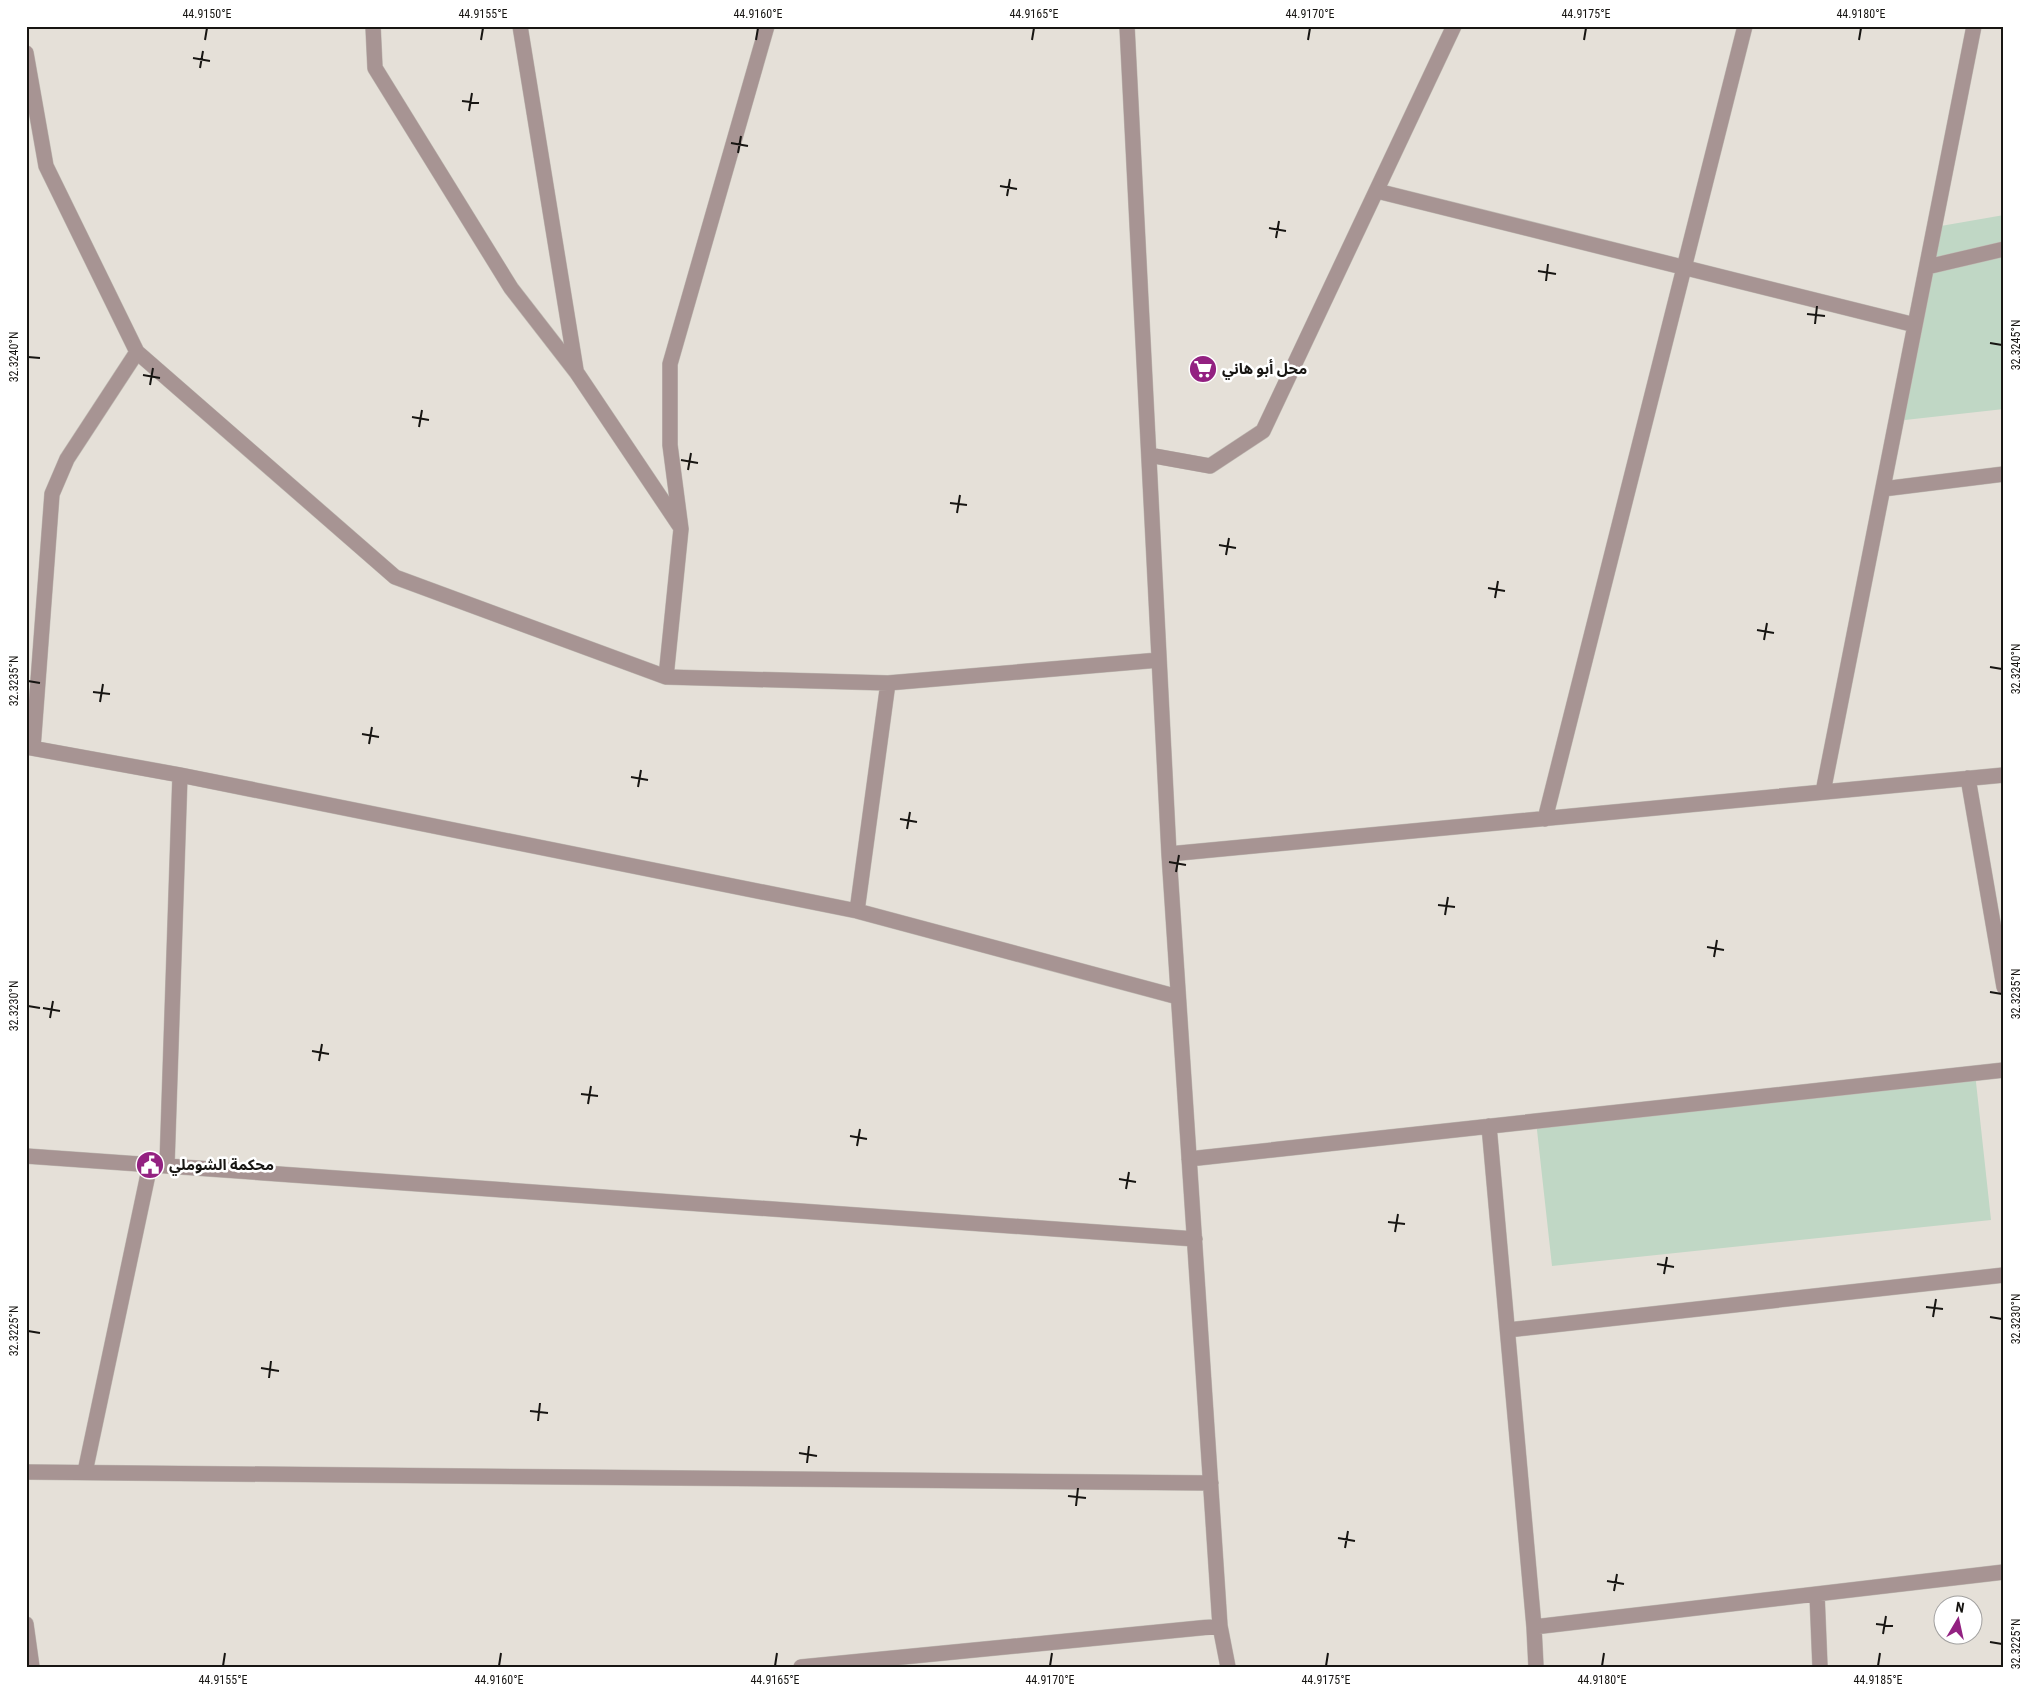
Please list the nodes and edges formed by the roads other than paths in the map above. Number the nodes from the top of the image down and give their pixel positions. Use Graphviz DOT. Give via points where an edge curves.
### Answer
graph roads {
  1 [pos="373,26"];
  2 [pos="520,26"];
  3 [pos="767,26"];
  4 [pos="1127,26"];
  5 [pos="1454,26"];
  6 [pos="1745,26"];
  7 [pos="1974,26"];
  8 [pos="26,53"];
  9 [pos="1377,191"];
  10 [pos="2004,249"];
  11 [pos="1684,267"];
  12 [pos="1927,267"];
  13 [pos="1915,325"];
  14 [pos="137,352"];
  15 [pos="577,373"];
  16 [pos="1149,455"];
  17 [pos="2004,474"];
  18 [pos="1883,489"];
  19 [pos="681,529"];
  20 [pos="1159,660"];
  21 [pos="666,677"];
  22 [pos="888,682"];
  23 [pos="30,747"];
  24 [pos="180,775"];
  25 [pos="2004,775"];
  26 [pos="1968,778"];
  27 [pos="1822,792"];
  28 [pos="1545,819"];
  29 [pos="1169,854"];
  30 [pos="857,911"];
  31 [pos="2004,987"];
  32 [pos="1178,997"];
  33 [pos="2004,1070"];
  34 [pos="1490,1126"];
  35 [pos="26,1156"];
  36 [pos="1189,1159"];
  37 [pos="150,1164"];
  38 [pos="167,1165"];
  39 [pos="1195,1239"];
  40 [pos="2004,1275"];
  41 [pos="1508,1330"];
  42 [pos="26,1472"];
  43 [pos="85,1472"];
  44 [pos="1211,1483"];
  45 [pos="2004,1572"];
  46 [pos="1817,1594"];
  47 [pos="26,1624"];
  48 [pos="1220,1626"];
  49 [pos="1534,1627"];
  50 [pos="32,1667"];
  51 [pos="801,1667"];
  52 [pos="1228,1667"];
  53 [pos="1536,1667"];
  54 [pos="1820,1667"];
  1 -- 15 [label="street" via="375,68 511,288"];
  2 -- 15 [label="street"];
  3 -- 19 [label="street" via="670,364 670,445"];
  4 -- 16 [label="street"];
  5 -- 9 [label="street"];
  6 -- 11 [label="street"];
  7 -- 12 [label="street"];
  8 -- 14 [label="street" via="46,166"];
  9 -- 11 [label="street"];
  9 -- 16 [label="street" via="1263,431 1210,466"];
  10 -- 12 [label="street"];
  11 -- 13 [label="street"];
  11 -- 28 [label="street"];
  12 -- 13 [label="street"];
  13 -- 18 [label="street"];
  14 -- 21 [label="street" via="396,577"];
  14 -- 23 [label="street" via="67,459 52,494"];
  15 -- 19 [label="street"];
  16 -- 20 [label="street"];
  17 -- 18 [label="street"];
  18 -- 27 [label="street"];
  19 -- 21 [label="street"];
  20 -- 22 [label="street"];
  20 -- 29 [label="street"];
  21 -- 22 [label="street"];
  22 -- 30 [label="street"];
  23 -- 24 [label="street"];
  24 -- 30 [label="street"];
  24 -- 38 [label="street"];
  25 -- 26 [label="street"];
  26 -- 27 [label="street"];
  26 -- 31 [label="street"];
  27 -- 28 [label="street"];
  28 -- 29 [label="street"];
  29 -- 32 [label="street"];
  30 -- 32 [label="street"];
  32 -- 36 [label="street"];
  33 -- 34 [label="street"];
  34 -- 36 [label="street"];
  34 -- 41 [label="street"];
  35 -- 37 [label="street"];
  36 -- 39 [label="street"];
  37 -- 38 [label="street"];
  37 -- 43 [label="street"];
  38 -- 39 [label="street"];
  39 -- 44 [label="street"];
  40 -- 41 [label="street"];
  41 -- 49 [label="street"];
  42 -- 43 [label="street"];
  43 -- 44 [label="street"];
  44 -- 48 [label="street"];
  45 -- 46 [label="street"];
  46 -- 49 [label="street"];
  46 -- 54 [label="street"];
  47 -- 50 [label="street"];
  48 -- 51 [label="street"];
  48 -- 52 [label="street"];
  49 -- 53 [label="street"];
}
